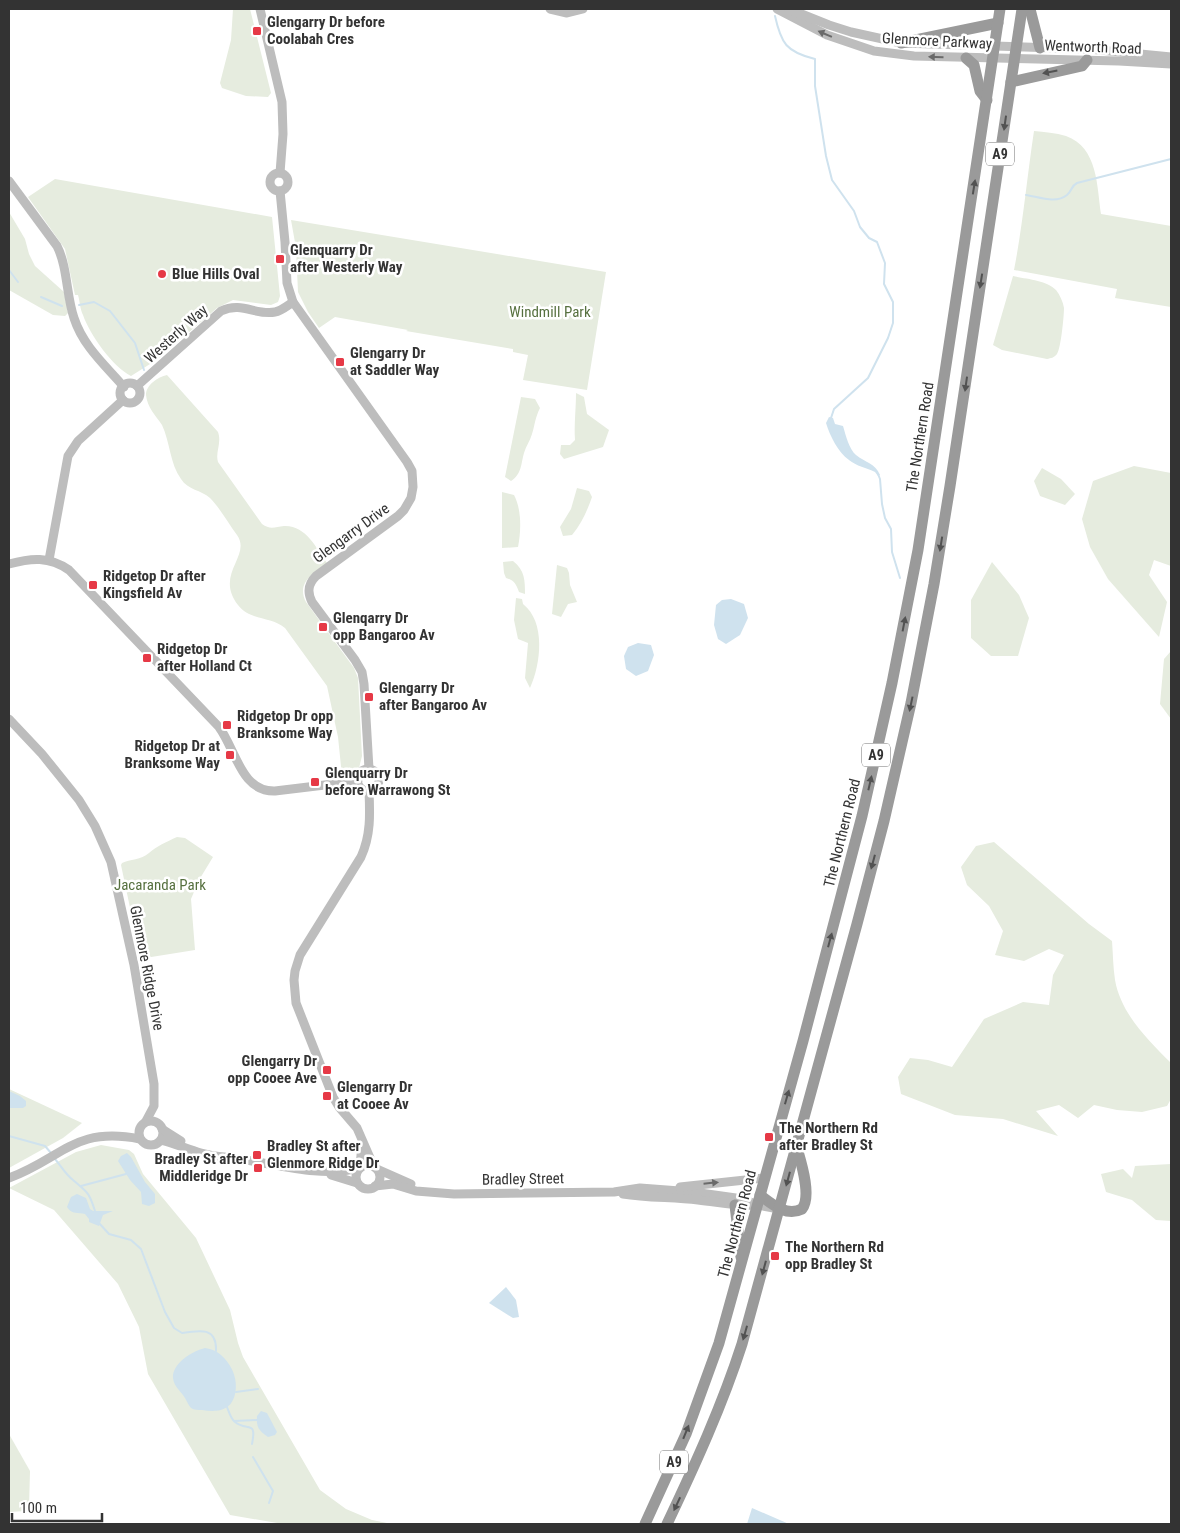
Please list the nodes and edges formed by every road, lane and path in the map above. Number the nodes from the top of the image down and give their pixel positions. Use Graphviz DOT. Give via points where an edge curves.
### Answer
graph roads {
  1 [pos="260,9"];
  2 [pos="550,9"];
  3 [pos="582,9"];
  4 [pos="777,9"];
  5 [pos="1000,9"];
  6 [pos="1022,9"];
  7 [pos="1030,9"];
  8 [pos="788,11"];
  9 [pos="998,23"];
  10 [pos="901,43"];
  11 [pos="1040,48"];
  12 [pos="994,52"];
  13 [pos="1015,53"];
  14 [pos="1171,57"];
  15 [pos="966,58"];
  16 [pos="1087,60"];
  17 [pos="1171,64"];
  18 [pos="1011,82"];
  19 [pos="987,100"];
  20 [pos="280,173"];
  21 [pos="9,181"];
  22 [pos="280,191"];
  23 [pos="292,302"];
  24 [pos="137,386"];
  25 [pos="124,387"];
  26 [pos="123,400"];
  27 [pos="49,560"];
  28 [pos="9,564"];
  29 [pos="9,719"];
  30 [pos="369,769"];
  31 [pos="358,781"];
  32 [pos="369,790"];
  33 [pos="154,1106"];
  34 [pos="143,1124"];
  35 [pos="161,1126"];
  36 [pos="120,1135"];
  37 [pos="140,1139"];
  38 [pos="161,1140"];
  39 [pos="362,1142"];
  40 [pos="796,1148"];
  41 [pos="235,1158"];
  42 [pos="360,1168"];
  43 [pos="375,1168"];
  44 [pos="316,1171"];
  45 [pos="9,1178"];
  46 [pos="764,1178"];
  47 [pos="357,1183"];
  48 [pos="375,1186"];
  49 [pos="663,1189"];
  50 [pos="433,1192"];
  51 [pos="614,1192"];
  52 [pos="758,1200"];
  53 [pos="735,1205"];
  54 [pos="779,1210"];
  55 [pos="742,1263"];
  56 [pos="645,1524"];
  57 [pos="667,1524"];
  1 -- 20 [label="street" via="282,102"];
  2 -- 3 [label="street" via="567,13"];
  4 -- 8 [label="street, Glenmore Parkway"];
  5 -- 9 [label="highway, The Northern Road / A9"];
  6 -- 13 [label="highway, A9"];
  7 -- 11 [label="highway"];
  8 -- 10 [label="street, Glenmore Parkway" via="828,26"];
  15 -- 8 [label="street, Glenmore Parkway, one-way" via="914,56 865,49 826,35"];
  9 -- 10 [label="highway"];
  9 -- 12 [label="highway, The Northern Road / A9"];
  10 -- 12 [label="street, Glenmore Parkway"];
  11 -- 13 [label="street, Wentworth Road"];
  11 -- 14 [label="street, Wentworth Road"];
  12 -- 13 [label="street, Glenmore Parkway"];
  12 -- 15 [label="street, Glenmore Parkway"];
  12 -- 19 [label="highway, The Northern Road / A9"];
  13 -- 16 [label="street, Wentworth Road"];
  13 -- 18 [label="highway, A9"];
  15 -- 19 [label="highway" via="974,65 980,91"];
  16 -- 17 [label="street, Wentworth Road"];
  16 -- 18 [label="highway, one-way" via="1082,66"];
  18 -- 40 [label="highway, A9, one-way" via="949,494 911,703 884,821"];
  46 -- 19 [label="highway, The Northern Road / A9, one-way" via="849,869 892,683 918,550"];
  20 -- 22 [label="street" via="288,181 286,188"];
  20 -- 22 [label="street" via="272,176 270,182 272,188"];
  21 -- 25 [label="street" via="62,255 72,312 83,339"];
  22 -- 23 [label="street, Glengarry Drive" via="287,283"];
  23 -- 24 [label="street, Westerly Way" via="272,312 238,307 224,310"];
  23 -- 30 [label="street, Glengarry Drive" via="407,462 413,475 412,494 401,513 316,576 309,588 312,602 362,672"];
  24 -- 25 [label="street" via="129,384"];
  24 -- 26 [label="street" via="140,394 137,400 132,403"];
  25 -- 26 [label="street" via="121,392"];
  26 -- 27 [label="street" via="78,441 68,456"];
  27 -- 28 [label="street"];
  27 -- 31 [label="street" via="69,570 216,723 253,785 272,792"];
  29 -- 33 [label="street, Glenmore Ridge Drive" via="79,800 107,850 134,965 154,1084"];
  30 -- 31 [label="street" via="360,773"];
  30 -- 32 [label="street" via="376,772 379,780 375,788"];
  31 -- 32 [label="street" via="362,788"];
  32 -- 39 [label="street" via="370,823 366,846 300,955 294,986 300,1013 332,1097 357,1128"];
  33 -- 34 [label="street, Glenmore Ridge Drive"];
  33 -- 35 [label="street, Glenmore Ridge Drive"];
  34 -- 35 [label="street" via="153,1121"];
  34 -- 36 [label="street"];
  34 -- 37 [label="street"];
  35 -- 38 [label="street"];
  35 -- 41 [label="street" via="182,1142"];
  36 -- 37 [label="street"];
  36 -- 45 [label="street" via="85,1139"];
  37 -- 38 [label="street" via="150,1145"];
  38 -- 41 [label="street" via="201,1153"];
  39 -- 42 [label="street"];
  39 -- 43 [label="street"];
  40 -- 54 [label="highway, A9, one-way"];
  40 -- 54 [label="highway" via="802,1164 805,1203 796,1212"];
  41 -- 44 [label="street"];
  42 -- 43 [label="street" via="367,1165"];
  42 -- 44 [label="street"];
  42 -- 47 [label="street"];
  43 -- 48 [label="street" via="380,1176"];
  43 -- 50 [label="street, Bradley Street"];
  44 -- 47 [label="street"];
  49 -- 46 [label="street, one-way"];
  46 -- 52 [label="highway, The Northern Road / A9"];
  47 -- 48 [label="street" via="366,1189"];
  48 -- 50 [label="street, Bradley Street" via="393,1184"];
  49 -- 51 [label="street, Bradley Street"];
  49 -- 52 [label="street, Bradley Street"];
  50 -- 51 [label="street, Bradley Street"];
  51 -- 53 [label="street, Bradley Street"];
  52 -- 53 [label="street, Bradley Street" via="744,1207"];
  52 -- 54 [label="highway"];
  52 -- 55 [label="highway, The Northern Road / A9"];
  53 -- 55 [label="highway"];
  54 -- 57 [label="highway, A9, one-way" via="732,1373"];
  56 -- 55 [label="highway, The Northern Road / A9, one-way" via="700,1398"];
}
